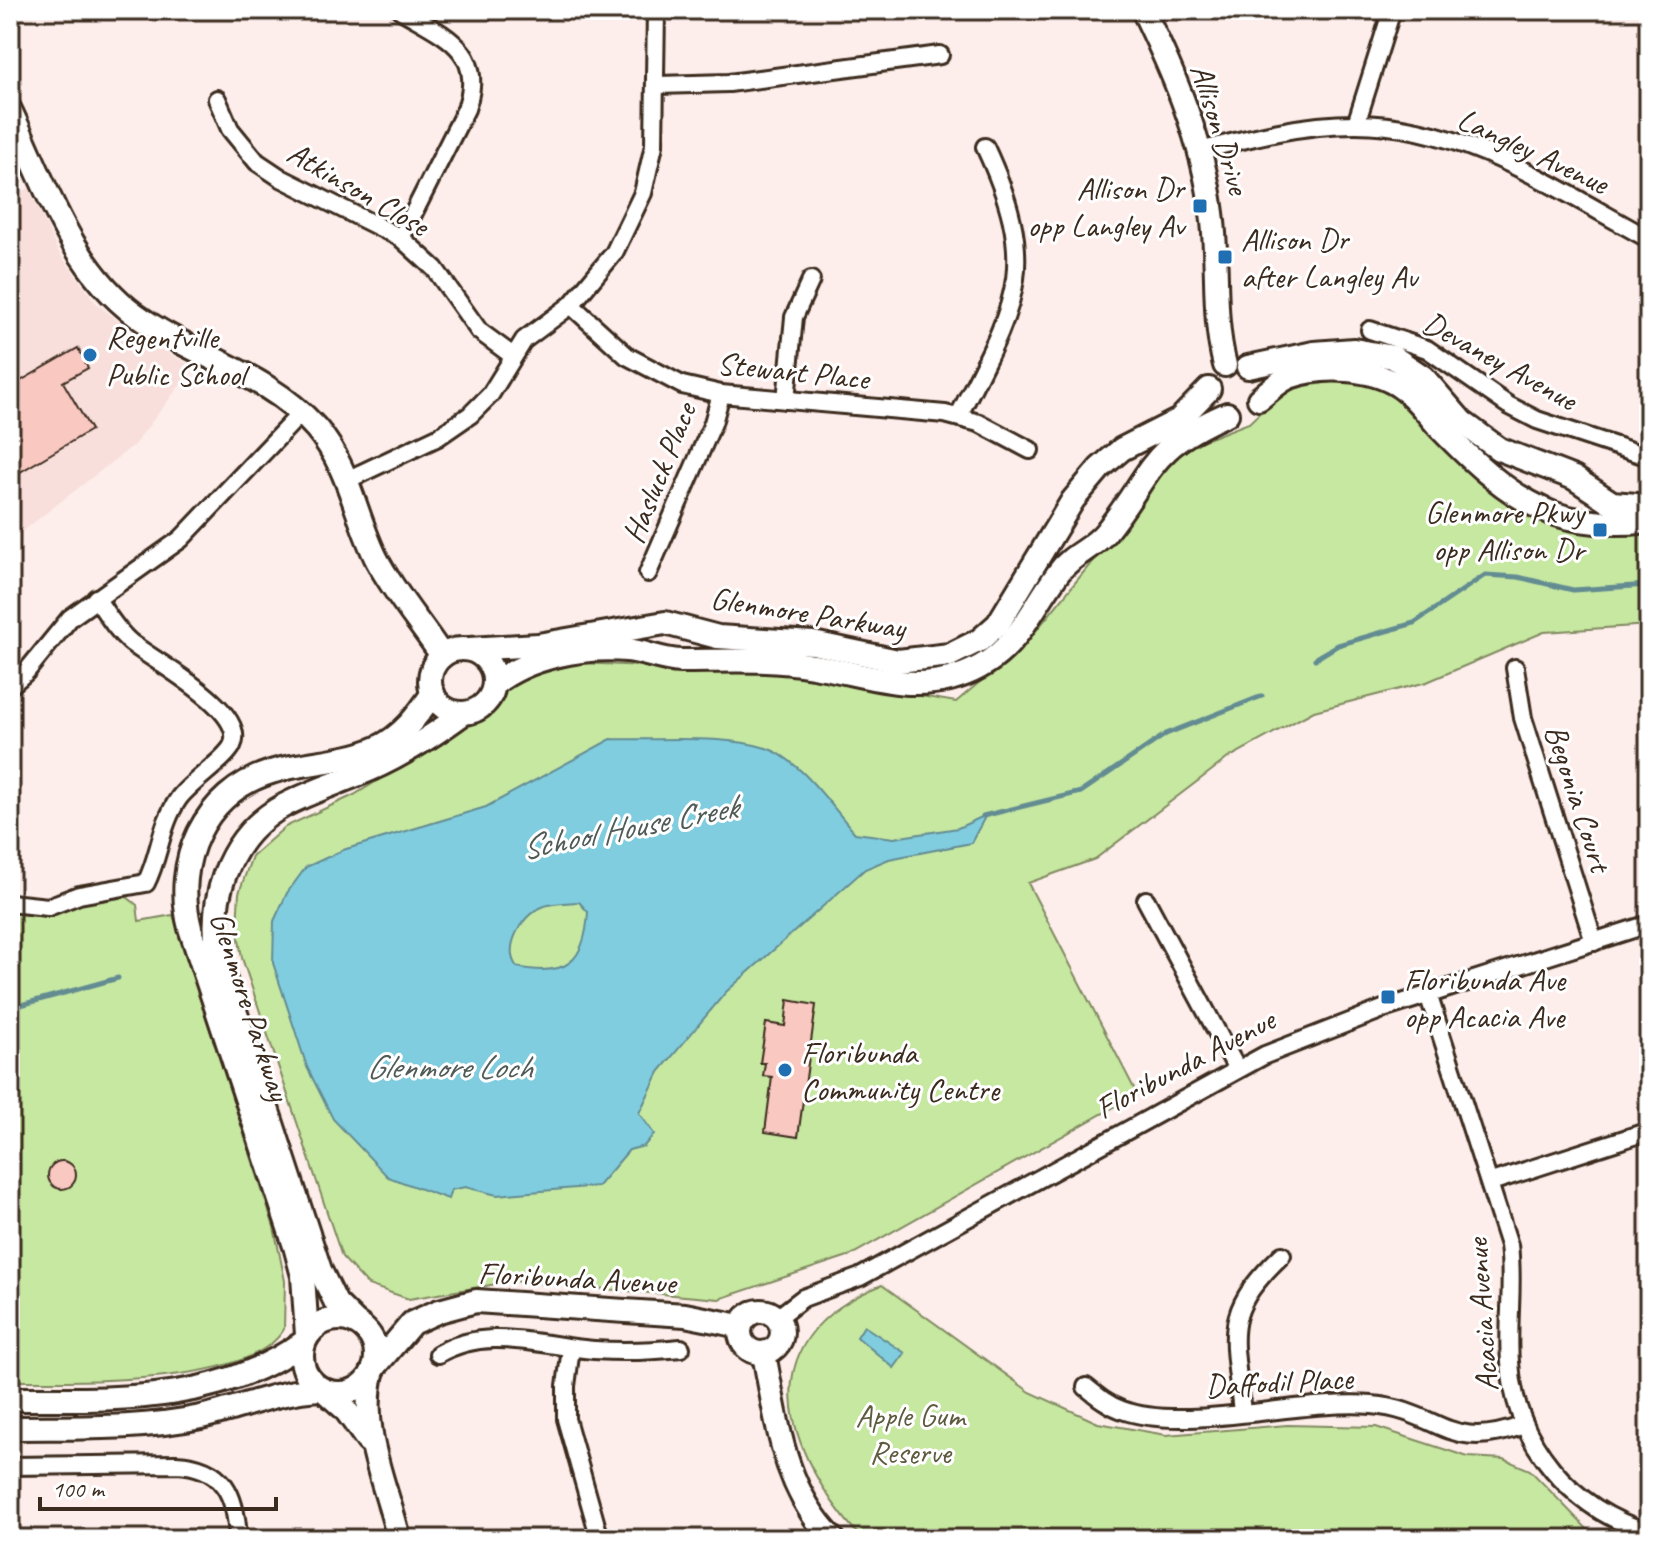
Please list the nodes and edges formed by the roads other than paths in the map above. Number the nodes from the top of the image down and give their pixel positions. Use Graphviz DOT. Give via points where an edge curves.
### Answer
graph roads {
  1 [pos="401,10"];
  2 [pos="656,10"];
  3 [pos="1143,10"];
  4 [pos="1392,10"];
  5 [pos="940,55"];
  6 [pos="658,85"];
  7 [pos="217,99"];
  8 [pos="10,110"];
  9 [pos="1356,124"];
  10 [pos="985,147"];
  11 [pos="1200,151"];
  12 [pos="401,238"];
  13 [pos="1649,239"];
  14 [pos="811,280"];
  15 [pos="571,305"];
  16 [pos="1370,330"];
  17 [pos="513,356"];
  18 [pos="1225,365"];
  19 [pos="1248,367"];
  20 [pos="1209,389"];
  21 [pos="721,394"];
  22 [pos="1259,399"];
  23 [pos="786,400"];
  24 [pos="301,413"];
  25 [pos="1227,414"];
  26 [pos="958,417"];
  27 [pos="1030,450"];
  28 [pos="1649,457"];
  29 [pos="347,480"];
  30 [pos="1649,506"];
  31 [pos="1649,521"];
  32 [pos="648,573"];
  33 [pos="96,598"];
  34 [pos="469,649"];
  35 [pos="442,656"];
  36 [pos="1515,668"];
  37 [pos="494,684"];
  38 [pos="10,686"];
  39 [pos="433,693"];
  40 [pos="464,713"];
  41 [pos="1146,900"];
  42 [pos="10,903"];
  43 [pos="1649,924"];
  44 [pos="1594,942"];
  45 [pos="1428,994"];
  46 [pos="1237,1069"];
  47 [pos="1649,1131"];
  48 [pos="1491,1182"];
  49 [pos="1282,1255"];
  50 [pos="777,1318"];
  51 [pos="412,1323"];
  52 [pos="358,1324"];
  53 [pos="740,1326"];
  54 [pos="306,1338"];
  55 [pos="571,1348"];
  56 [pos="681,1348"];
  57 [pos="438,1354"];
  58 [pos="764,1354"];
  59 [pos="373,1370"];
  60 [pos="1086,1387"];
  61 [pos="323,1390"];
  62 [pos="10,1399"];
  63 [pos="1242,1412"];
  64 [pos="1524,1425"];
  65 [pos="10,1428"];
  66 [pos="371,1446"];
  67 [pos="10,1466"];
  68 [pos="1649,1532"];
  69 [pos="238,1539"];
  70 [pos="399,1539"];
  71 [pos="600,1539"];
  72 [pos="833,1539"];
  1 -- 12 [label="street" via="456,44 472,77 466,109"];
  2 -- 6 [label="street"];
  3 -- 11 [label="main road, Allison Drive"];
  4 -- 9 [label="street"];
  5 -- 6 [label="street" via="742,82"];
  6 -- 15 [label="street" via="654,145 637,210 608,262"];
  7 -- 12 [label="street, Atkinson Close" via="239,142 263,167"];
  8 -- 24 [label="main road" via="77,251 104,287 147,323 263,384"];
  9 -- 11 [label="street, Langley Avenue" via="1287,129"];
  9 -- 13 [label="street, Langley Avenue" via="1426,132 1470,146"];
  10 -- 26 [label="street" via="1009,203 1017,249 1015,282 1002,329"];
  11 -- 18 [label="main road, Allison Drive" via="1212,213 1217,321"];
  12 -- 17 [label="street, Atkinson Close" via="435,269 479,331"];
  14 -- 23 [label="street" via="794,317"];
  15 -- 17 [label="street" via="530,334"];
  15 -- 21 [label="street, Stewart Place" via="651,371"];
  16 -- 28 [label="street, Devaney Avenue" via="1427,349 1537,420"];
  17 -- 29 [label="street" via="490,395 461,423"];
  18 -- 19 [label="main road"];
  18 -- 20 [label="main road" via="1214,374"];
  19 -- 22 [label="main road" via="1260,381"];
  19 -- 30 [label="main road" via="1354,350 1393,357 1423,377 1462,422 1499,449 1574,478 1612,503"];
  20 -- 25 [label="main road" via="1214,404"];
  20 -- 34 [label="main road, Glenmore Parkway" via="1179,420 1122,449 1100,468 1073,500 998,624 950,655 898,661 803,641 727,639 665,623 538,645"];
  21 -- 23 [label="street, Stewart Place"];
  21 -- 32 [label="street, Hasluck Place"];
  22 -- 25 [label="main road" via="1247,413"];
  22 -- 31 [label="main road" via="1301,374 1339,370 1376,376 1403,388 1471,458 1529,501 1583,520"];
  23 -- 26 [label="street, Stewart Place"];
  24 -- 29 [label="main road" via="328,443"];
  24 -- 33 [label="street" via="171,549"];
  25 -- 37 [label="main road, Glenmore Parkway" via="1184,434 1155,458 1103,536 1057,573 1018,637 965,674 898,684 795,663 669,660 612,650 523,665"];
  26 -- 27 [label="street, Stewart Place" via="988,426"];
  29 -- 35 [label="main road" via="377,559"];
  33 -- 38 [label="street" via="58,630"];
  33 -- 42 [label="street" via="127,639 213,701 234,731 231,748 196,777 174,806 146,883 79,895 48,907"];
  34 -- 35 [label="main road"];
  34 -- 37 [label="main road" via="489,663"];
  35 -- 39 [label="main road" via="430,677"];
  36 -- 44 [label="street, Begonia Court" via="1523,718"];
  37 -- 40 [label="main road" via="485,704"];
  39 -- 40 [label="main road" via="443,706"];
  39 -- 54 [label="main road, Glenmore Parkway" via="406,728 377,748 269,772 234,791 201,828 185,868 190,928 303,1276"];
  40 -- 52 [label="main road, Glenmore Parkway" via="418,745 263,820 229,862 216,905 215,943 221,968 320,1270 336,1303"];
  41 -- 46 [label="street"];
  43 -- 44 [label="street, Floribunda Avenue"];
  44 -- 45 [label="street, Floribunda Avenue"];
  45 -- 46 [label="street, Floribunda Avenue" via="1303,1038"];
  45 -- 48 [label="street, Acacia Avenue"];
  46 -- 50 [label="street, Floribunda Avenue" via="860,1277 803,1298"];
  47 -- 48 [label="street"];
  48 -- 64 [label="street, Acacia Avenue" via="1509,1245 1510,1363"];
  49 -- 63 [label="street" via="1253,1282 1237,1313 1234,1338"];
  50 -- 53 [label="main road" via="766,1311 753,1312"];
  50 -- 58 [label="main road" via="783,1330 780,1343"];
  51 -- 52 [label="main road, Floribunda Avenue" via="385,1328"];
  51 -- 53 [label="main road, Floribunda Avenue" via="462,1304 499,1300 685,1315"];
  51 -- 59 [label="main road, Floribunda Avenue"];
  52 -- 54 [label="main road" via="345,1319 324,1322"];
  52 -- 59 [label="main road" via="374,1344"];
  53 -- 58 [label="main road" via="743,1344"];
  54 -- 61 [label="main road" via="301,1352 305,1373"];
  54 -- 62 [label="main road" via="254,1373 187,1390 112,1399"];
  55 -- 56 [label="street"];
  55 -- 57 [label="street" via="492,1337"];
  55 -- 71 [label="street" via="566,1419"];
  58 -- 72 [label="main road" via="791,1476"];
  59 -- 61 [label="main road" via="358,1389"];
  59 -- 66 [label="main road" via="367,1402"];
  60 -- 63 [label="street, Daffodil Place" via="1109,1405 1140,1415"];
  61 -- 65 [label="main road" via="154,1423"];
  61 -- 66 [label="main road" via="345,1409"];
  63 -- 64 [label="street, Daffodil Place" via="1376,1405 1477,1437"];
  64 -- 68 [label="street, Acacia Avenue" via="1571,1489 1615,1519"];
  66 -- 70 [label="main road"];
  67 -- 69 [label="street" via="202,1467 229,1493"];
}
